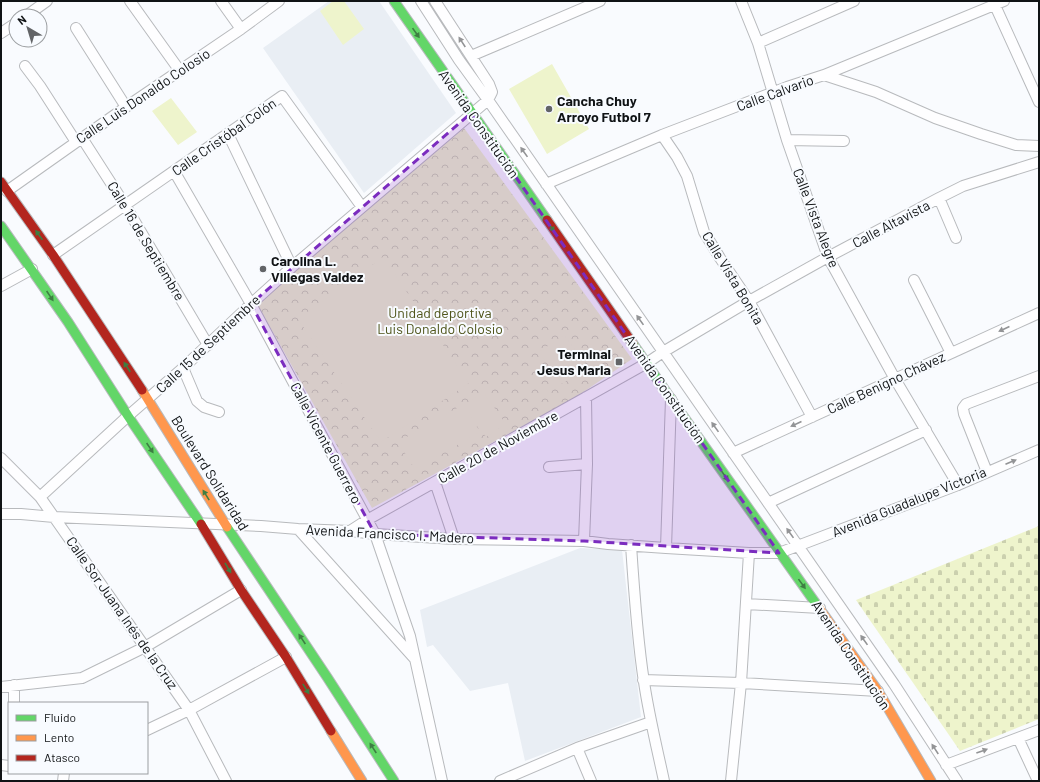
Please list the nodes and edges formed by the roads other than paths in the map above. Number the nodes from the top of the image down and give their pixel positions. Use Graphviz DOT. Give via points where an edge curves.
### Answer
graph roads {
  1 [pos="48,1"];
  2 [pos="130,1"];
  3 [pos="221,1"];
  4 [pos="279,1"];
  5 [pos="394,1"];
  6 [pos="421,1"];
  7 [pos="600,1"];
  8 [pos="741,1"];
  9 [pos="854,1"];
  10 [pos="438,2"];
  11 [pos="997,2"];
  12 [pos="38,8"];
  13 [pos="76,28"];
  14 [pos="241,29"];
  15 [pos="758,43"];
  16 [pos="471,56"];
  17 [pos="26,66"];
  18 [pos="180,71"];
  19 [pos="824,75"];
  20 [pos="774,92"];
  21 [pos="488,100"];
  22 [pos="1039,102"];
  23 [pos="126,107"];
  24 [pos="471,113"];
  25 [pos="228,134"];
  26 [pos="662,135"];
  27 [pos="79,140"];
  28 [pos="787,140"];
  29 [pos="844,141"];
  30 [pos="1039,146"];
  31 [pos="1039,162"];
  32 [pos="174,171"];
  33 [pos="1,182"];
  34 [pos="546,184"];
  35 [pos="7,191"];
  36 [pos="939,198"];
  37 [pos="126,205"];
  38 [pos="362,207"];
  39 [pos="1,226"];
  40 [pos="956,238"];
  41 [pos="53,255"];
  42 [pos="828,256"];
  43 [pos="292,266"];
  44 [pos="32,269"];
  45 [pos="914,280"];
  46 [pos="1,286"];
  47 [pos="749,300"];
  48 [pos="251,304"];
  49 [pos="1039,312"];
  50 [pos="208,345"];
  51 [pos="663,352"];
  52 [pos="951,353"];
  53 [pos="647,363"];
  54 [pos="183,368"];
  55 [pos="1039,376"];
  56 [pos="894,379"];
  57 [pos="586,397"];
  58 [pos="148,399"];
  59 [pos="671,399"];
  60 [pos="219,412"];
  61 [pos="128,416"];
  62 [pos="812,417"];
  63 [pos="926,430"];
  64 [pos="1039,450"];
  65 [pos="733,453"];
  66 [pos="1,458"];
  67 [pos="587,464"];
  68 [pos="549,467"];
  69 [pos="987,472"];
  70 [pos="435,482"];
  71 [pos="958,485"];
  72 [pos="40,497"];
  73 [pos="768,503"];
  74 [pos="1,514"];
  75 [pos="54,517"];
  76 [pos="367,520"];
  77 [pos="199,523"];
  78 [pos="224,524"];
  79 [pos="298,529"];
  80 [pos="350,531"];
  81 [pos="375,534"];
  82 [pos="454,539"];
  83 [pos="584,541"];
  84 [pos="631,545"];
  85 [pos="798,546"];
  86 [pos="666,548"];
  87 [pos="749,553"];
  88 [pos="779,553"];
  89 [pos="241,590"];
  90 [pos="746,604"];
  91 [pos="820,608"];
  92 [pos="145,647"];
  93 [pos="286,657"];
  94 [pos="414,658"];
  95 [pos="643,680"];
  96 [pos="741,683"];
  97 [pos="14,685"];
  98 [pos="1,687"];
  99 [pos="878,691"];
  100 [pos="14,702"];
  101 [pos="189,710"];
  102 [pos="651,722"];
  103 [pos="148,730"];
  104 [pos="1039,730"];
  105 [pos="1018,738"];
  106 [pos="577,748"];
  107 [pos="946,764"];
  108 [pos="1038,779"];
  109 [pos="226,781"];
  110 [pos="362,781"];
  111 [pos="394,781"];
  112 [pos="442,781"];
  113 [pos="500,781"];
  114 [pos="591,781"];
  115 [pos="664,781"];
  116 [pos="731,781"];
  117 [pos="931,781"];
  118 [pos="957,781"];
  1 -- 12 [label="street"];
  2 -- 18 [label="street"];
  3 -- 14 [label="street"];
  4 -- 14 [label="street, Calle Luis Donaldo Colosio"];
  5 -- 24 [label="main road, Avenida Constitución, one-way"];
  6 -- 21 [label="street, Avenida Constitución"];
  7 -- 16 [label="street"];
  8 -- 15 [label="street, Calle Vista Alegre"];
  9 -- 15 [label="street"];
  16 -- 10 [label="street, one-way"];
  11 -- 19 [label="street, Calle Calvario"];
  11 -- 22 [label="street"];
  13 -- 23 [label="street"];
  14 -- 18 [label="street, Calle Luis Donaldo Colosio"];
  15 -- 20 [label="street, Calle Vista Alegre"];
  16 -- 21 [label="street" via="489,84 492,92"];
  17 -- 27 [label="street, Calle 16 de Septiembre"];
  18 -- 23 [label="street, Calle Luis Donaldo Colosio"];
  19 -- 20 [label="street, Calle Calvario"];
  19 -- 30 [label="street" via="876,92 935,118 981,134 1016,144"];
  20 -- 26 [label="street, Calle Calvario"];
  20 -- 28 [label="street, Calle Vista Alegre"];
  21 -- 24 [label="street, Calle 15 de Septiembre"];
  34 -- 21 [label="street, Avenida Constitución, one-way"];
  23 -- 27 [label="street, Calle Luis Donaldo Colosio"];
  24 -- 38 [label="street, Calle 15 de Septiembre"];
  24 -- 53 [label="main road, Avenida Constitución, one-way"];
  25 -- 32 [label="street, Calle Cristóbal Colón"];
  25 -- 38 [label="street, Calle Cristóbal Colón" via="282,96"];
  25 -- 43 [label="street"];
  26 -- 34 [label="street, Calle Calvario"];
  26 -- 47 [label="street, Calle Vista Bonita" via="687,176 704,232"];
  27 -- 35 [label="street, Calle Luis Donaldo Colosio"];
  27 -- 37 [label="street, Calle 16 de Septiembre"];
  28 -- 29 [label="street"];
  28 -- 42 [label="street, Calle Vista Alegre"];
  31 -- 36 [label="street, Calle Altavista" via="963,186"];
  32 -- 37 [label="street, Calle Cristóbal Colón"];
  32 -- 48 [label="street, Calle Vicente Guerrero"];
  33 -- 35 [label="main road, Boulevard Solidaridad"];
  51 -- 34 [label="street, Avenida Constitución, one-way"];
  41 -- 35 [label="main road, Boulevard Solidaridad, one-way"];
  36 -- 40 [label="street"];
  36 -- 42 [label="street, Calle Altavista"];
  37 -- 41 [label="street, Calle Cristóbal Colón"];
  37 -- 50 [label="street, Calle 16 de Septiembre"];
  38 -- 43 [label="street, Calle 15 de Septiembre"];
  39 -- 44 [label="main road"];
  58 -- 41 [label="main road, Boulevard Solidaridad, one-way"];
  42 -- 47 [label="street, Calle Altavista"];
  42 -- 56 [label="street, Calle Vista Alegre"];
  43 -- 48 [label="street, Calle 15 de Septiembre"];
  44 -- 46 [label="street"];
  44 -- 61 [label="main road, one-way"];
  45 -- 52 [label="street"];
  47 -- 51 [label="street, Calle Altavista"];
  47 -- 62 [label="street, Calle Vista Bonita"];
  48 -- 50 [label="street, Calle 15 de Septiembre"];
  48 -- 76 [label="street, Calle Vicente Guerrero"];
  49 -- 52 [label="street, Calle Benigno Chávez, one-way"];
  50 -- 54 [label="street, Calle 15 de Septiembre"];
  51 -- 53 [label="street, Calle Altavista"];
  65 -- 51 [label="street, Avenida Constitución, one-way"];
  52 -- 56 [label="street, Calle Benigno Chávez"];
  53 -- 57 [label="street, Calle 20 de Noviembre"];
  53 -- 59 [label="main road, Avenida Constitución"];
  54 -- 58 [label="street, Calle 15 de Septiembre"];
  54 -- 60 [label="street" via="197,401 204,407"];
  55 -- 69 [label="street" via="966,404 963,408"];
  56 -- 62 [label="street, Calle Benigno Chávez"];
  56 -- 63 [label="street, Calle Vista Alegre"];
  57 -- 67 [label="street"];
  57 -- 70 [label="street, Calle 20 de Noviembre"];
  58 -- 61 [label="street, Calle 15 de Septiembre"];
  78 -- 58 [label="main road, Boulevard Solidaridad, one-way"];
  59 -- 86 [label="street"];
  59 -- 88 [label="main road, Avenida Constitución, one-way"];
  61 -- 72 [label="street, Calle 15 de Septiembre"];
  61 -- 77 [label="main road, one-way"];
  62 -- 65 [label="street, Calle Benigno Chávez, one-way"];
  63 -- 71 [label="street, Calle Vista Alegre"];
  63 -- 73 [label="street"];
  69 -- 64 [label="street, Avenida Guadalupe Victoria, one-way"];
  65 -- 73 [label="street, Avenida Constitución"];
  66 -- 72 [label="street, Calle Sor Juana Inés de la Cruz"];
  67 -- 68 [label="street"];
  67 -- 83 [label="street"];
  69 -- 71 [label="street, Avenida Guadalupe Victoria"];
  70 -- 76 [label="street, Calle 20 de Noviembre"];
  70 -- 82 [label="street"];
  71 -- 85 [label="street, Avenida Guadalupe Victoria"];
  72 -- 75 [label="street, Calle Sor Juana Inés de la Cruz"];
  85 -- 73 [label="street, Avenida Constitución, one-way"];
  74 -- 75 [label="street, Avenida Francisco I. Madero"];
  75 -- 77 [label="street, Avenida Francisco I. Madero"];
  75 -- 92 [label="street, Calle Sor Juana Inés de la Cruz"];
  76 -- 80 [label="street, Calle 20 de Noviembre"];
  76 -- 81 [label="street, Calle Vicente Guerrero"];
  77 -- 78 [label="street, Avenida Francisco I. Madero"];
  77 -- 89 [label="main road, one-way"];
  78 -- 79 [label="street, Avenida Francisco I. Madero"];
  111 -- 78 [label="main road, Boulevard Solidaridad, one-way"];
  79 -- 80 [label="street, Avenida Francisco I. Madero"];
  79 -- 94 [label="street"];
  80 -- 81 [label="street, Avenida Francisco I. Madero"];
  81 -- 82 [label="street, Avenida Francisco I. Madero"];
  81 -- 94 [label="street, Calle Vicente Guerrero" via="410,636"];
  82 -- 83 [label="street, Avenida Francisco I. Madero"];
  83 -- 84 [label="street, Avenida Francisco I. Madero"];
  84 -- 86 [label="street, Avenida Francisco I. Madero"];
  84 -- 95 [label="street"];
  85 -- 88 [label="street, Avenida Guadalupe Victoria"];
  107 -- 85 [label="street, Avenida Constitución, one-way"];
  86 -- 87 [label="street, Avenida Francisco I. Madero"];
  87 -- 88 [label="street, Avenida Francisco I. Madero"];
  87 -- 90 [label="street"];
  88 -- 91 [label="main road, Avenida Constitución, one-way"];
  89 -- 92 [label="street"];
  89 -- 93 [label="main road"];
  90 -- 91 [label="street"];
  90 -- 96 [label="street"];
  91 -- 99 [label="main road, Avenida Constitución"];
  92 -- 97 [label="street" via="82,678"];
  92 -- 101 [label="street, Calle Sor Juana Inés de la Cruz"];
  93 -- 101 [label="street"];
  93 -- 110 [label="main road, one-way"];
  94 -- 112 [label="street, Calle Vicente Guerrero"];
  95 -- 96 [label="street"];
  95 -- 102 [label="street"];
  96 -- 99 [label="street"];
  96 -- 116 [label="street"];
  97 -- 98 [label="street"];
  97 -- 100 [label="street"];
  99 -- 117 [label="main road, Avenida Constitución"];
  101 -- 103 [label="street"];
  101 -- 109 [label="street, Calle Sor Juana Inés de la Cruz"];
  102 -- 106 [label="street"];
  102 -- 115 [label="street"];
  104 -- 105 [label="street"];
  107 -- 105 [label="street, one-way"];
  105 -- 108 [label="street"];
  106 -- 113 [label="street"];
  106 -- 114 [label="street"];
  107 -- 118 [label="street, Avenida Constitución"];
}
